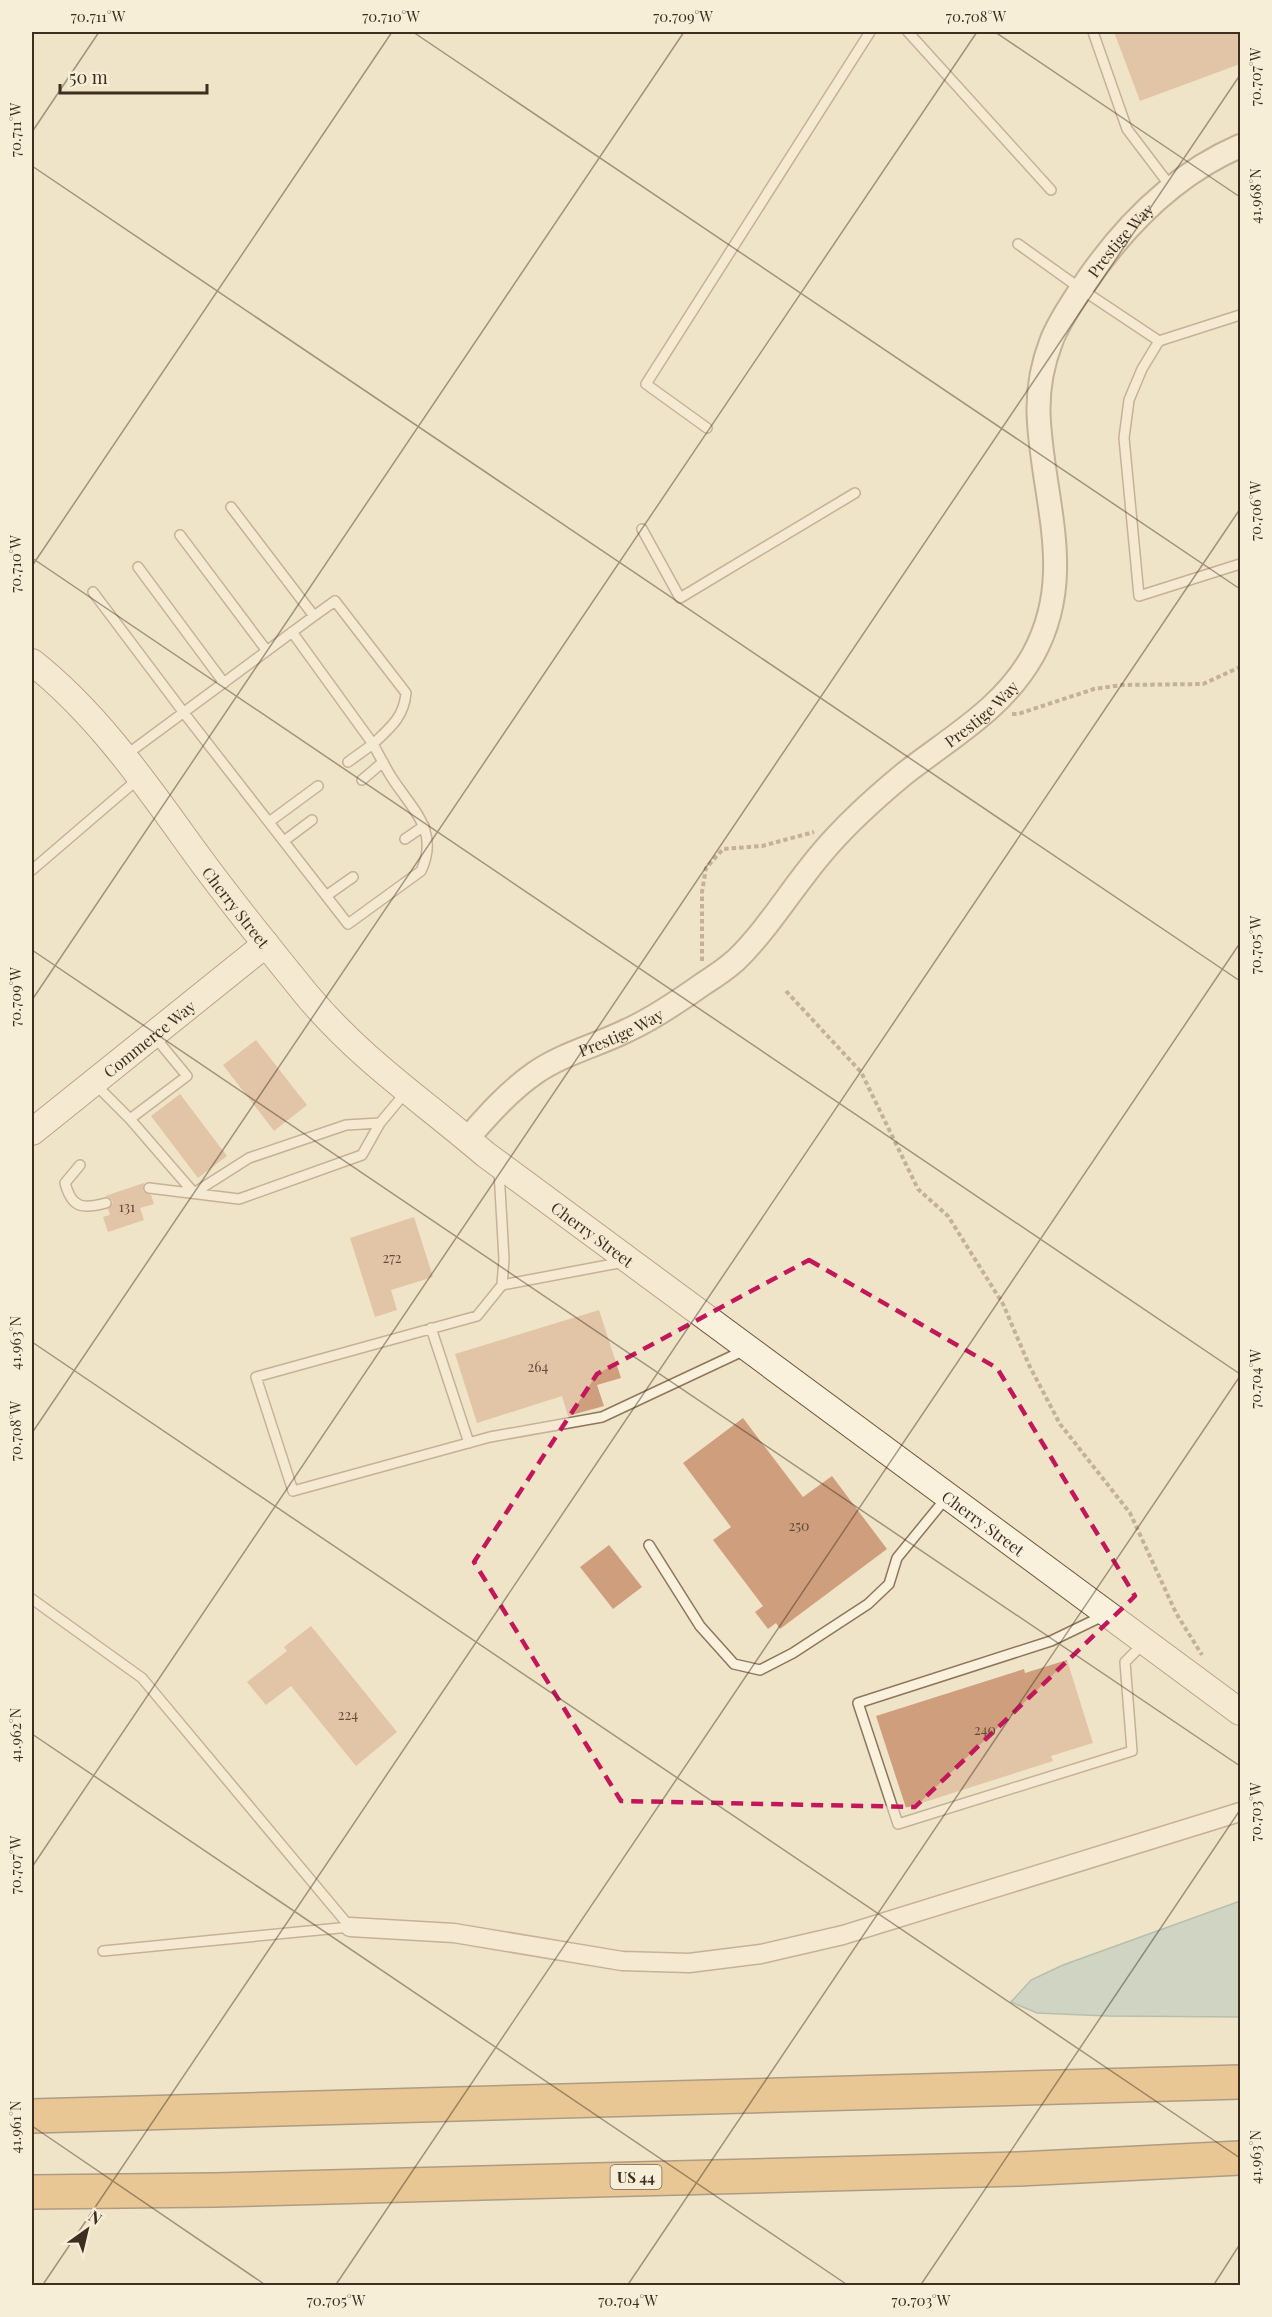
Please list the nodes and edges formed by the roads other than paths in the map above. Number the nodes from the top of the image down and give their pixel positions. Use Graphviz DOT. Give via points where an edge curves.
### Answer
graph roads {
  1 [pos="870,32"];
  2 [pos="908,32"];
  3 [pos="1093,32"];
  4 [pos="1240,146"];
  5 [pos="1171,187"];
  6 [pos="1051,190"];
  7 [pos="1018,244"];
  8 [pos="1081,289"];
  9 [pos="1240,315"];
  10 [pos="1159,341"];
  11 [pos="707,428"];
  12 [pos="855,493"];
  13 [pos="231,507"];
  14 [pos="642,529"];
  15 [pos="180,535"];
  16 [pos="1240,564"];
  17 [pos="138,567"];
  18 [pos="93,592"];
  19 [pos="314,616"];
  20 [pos="292,632"];
  21 [pos="267,651"];
  22 [pos="32,662"];
  23 [pos="224,683"];
  24 [pos="184,713"];
  25 [pos="373,744"];
  26 [pos="124,757"];
  27 [pos="348,762"];
  28 [pos="383,762"];
  29 [pos="140,778"];
  30 [pos="362,780"];
  31 [pos="318,786"];
  32 [pos="312,820"];
  33 [pos="269,822"];
  34 [pos="424,826"];
  35 [pos="405,839"];
  36 [pos="284,841"];
  37 [pos="32,870"];
  38 [pos="353,877"];
  39 [pos="326,896"];
  40 [pos="266,944"];
  41 [pos="153,1035"];
  42 [pos="93,1082"];
  43 [pos="407,1092"];
  44 [pos="130,1119"];
  45 [pos="380,1123"];
  46 [pos="32,1132"];
  47 [pos="467,1139"];
  48 [pos="499,1163"];
  49 [pos="80,1165"];
  50 [pos="149,1188"];
  51 [pos="194,1193"];
  52 [pos="106,1203"];
  53 [pos="630,1261"];
  54 [pos="502,1286"];
  55 [pos="431,1328"];
  56 [pos="749,1348"];
  57 [pos="469,1443"];
  58 [pos="948,1496"];
  59 [pos="649,1545"];
  60 [pos="32,1599"];
  61 [pos="1107,1613"];
  62 [pos="1146,1642"];
  63 [pos="1240,1712"];
  64 [pos="1240,1812"];
  65 [pos="350,1927"];
  66 [pos="103,1951"];
  67 [pos="1240,2082"];
  68 [pos="32,2116"];
  69 [pos="1240,2158"];
  70 [pos="32,2192"];
  1 -- 11 [label="lane" via="646,384"];
  2 -- 6 [label="lane"];
  3 -- 5 [label="lane" via="1127,129"];
  4 -- 5 [label="street, Prestige Way"];
  5 -- 8 [label="street, Prestige Way" via="1120,237"];
  7 -- 8 [label="lane"];
  8 -- 10 [label="lane"];
  8 -- 47 [label="street, Prestige Way" via="1052,339 1038,393 1056,546 1053,598 1032,657 1015,682 987,712 903,775 848,825 734,962 631,1029 537,1071 504,1098"];
  9 -- 10 [label="lane"];
  10 -- 16 [label="lane" via="1129,400 1124,438 1139,596"];
  12 -- 14 [label="lane" via="680,598"];
  13 -- 19 [label="lane"];
  15 -- 21 [label="lane"];
  17 -- 23 [label="lane"];
  18 -- 24 [label="lane"];
  19 -- 20 [label="lane"];
  19 -- 25 [label="lane" via="335,601 406,693 399,718"];
  20 -- 21 [label="lane"];
  20 -- 25 [label="lane"];
  21 -- 23 [label="lane"];
  22 -- 26 [label="main road, Cherry Street" via="74,700"];
  23 -- 24 [label="lane"];
  24 -- 26 [label="lane"];
  24 -- 33 [label="lane"];
  25 -- 27 [label="lane"];
  25 -- 28 [label="lane"];
  26 -- 29 [label="main road, Cherry Street"];
  28 -- 30 [label="lane"];
  28 -- 34 [label="lane"];
  29 -- 37 [label="lane"];
  29 -- 40 [label="main road, Cherry Street"];
  31 -- 33 [label="lane"];
  32 -- 36 [label="lane"];
  33 -- 36 [label="lane"];
  34 -- 35 [label="lane"];
  34 -- 39 [label="lane" via="426,861 421,871 348,924"];
  36 -- 39 [label="lane"];
  38 -- 39 [label="lane"];
  40 -- 41 [label="main road, Commerce Way"];
  40 -- 43 [label="main road, Cherry Street" via="340,1032"];
  41 -- 42 [label="main road, Commerce Way"];
  41 -- 44 [label="lane" via="187,1076"];
  42 -- 44 [label="lane"];
  42 -- 46 [label="main road, Commerce Way"];
  43 -- 45 [label="lane"];
  43 -- 47 [label="main road, Cherry Street"];
  44 -- 51 [label="lane"];
  45 -- 51 [label="lane" via="346,1125 249,1158"];
  45 -- 51 [label="lane" via="362,1155 239,1199"];
  47 -- 48 [label="main road, Cherry Street"];
  48 -- 53 [label="main road, Cherry Street"];
  48 -- 54 [label="lane"];
  49 -- 52 [label="lane" via="65,1183 69,1196 76,1204 91,1207"];
  50 -- 51 [label="lane"];
  53 -- 54 [label="lane"];
  53 -- 56 [label="main road, Cherry Street"];
  54 -- 55 [label="lane" via="477,1316"];
  55 -- 57 [label="lane"];
  55 -- 57 [label="lane" via="256,1377 293,1491"];
  56 -- 57 [label="lane" via="602,1417"];
  56 -- 58 [label="main road, Cherry Street"];
  58 -- 59 [label="lane" via="897,1558 889,1584 868,1604 760,1670 734,1664 700,1626"];
  58 -- 61 [label="main road, Cherry Street"];
  60 -- 65 [label="lane" via="142,1677"];
  61 -- 62 [label="main road, Cherry Street"];
  61 -- 62 [label="lane" via="1051,1641 858,1703 898,1824 1132,1751 1125,1662"];
  62 -- 63 [label="main road, Cherry Street"];
  64 -- 65 [label="street" via="843,1935 762,1954 689,1963 622,1961 453,1933"];
  65 -- 66 [label="lane"];
  67 -- 68 [label="highway"];
  69 -- 70 [label="highway, US 44" via="1019,2169"];
}
